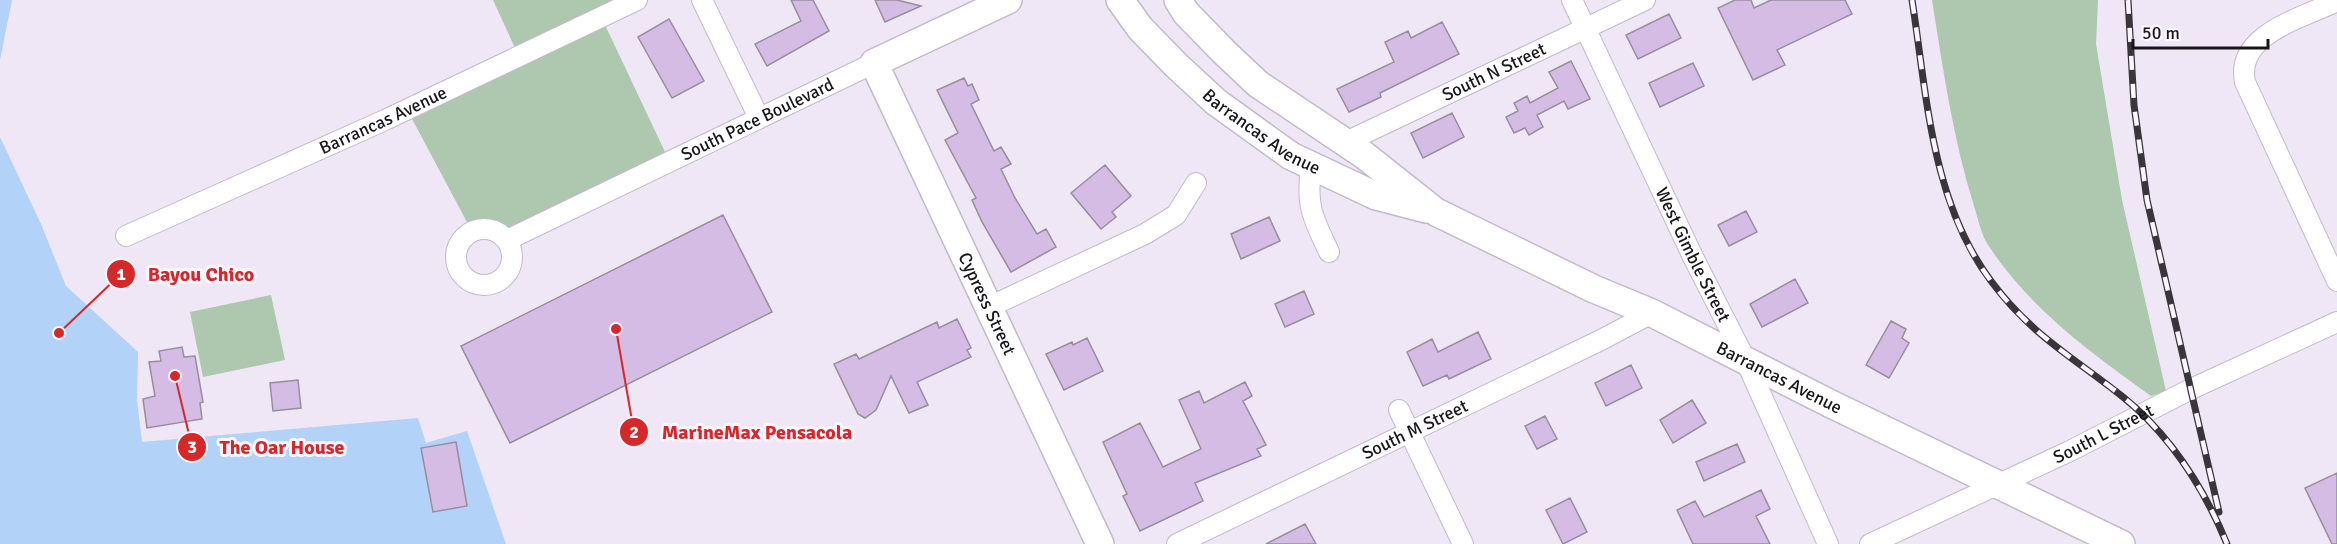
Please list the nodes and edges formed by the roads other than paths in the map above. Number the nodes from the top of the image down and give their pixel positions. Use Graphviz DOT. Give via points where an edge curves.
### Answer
graph roads {
  1 [pos="637,0"];
  2 [pos="702,0"];
  3 [pos="1008,0"];
  4 [pos="1120,0"];
  5 [pos="1178,0"];
  6 [pos="1572,0"];
  7 [pos="1645,0"];
  8 [pos="2337,2"];
  9 [pos="1585,28"];
  10 [pos="874,63"];
  11 [pos="759,118"];
  12 [pos="1344,143"];
  13 [pos="1311,166"];
  14 [pos="1196,183"];
  15 [pos="1436,212"];
  16 [pos="126,236"];
  17 [pos="507,240"];
  18 [pos="1329,252"];
  19 [pos="2337,281"];
  20 [pos="989,307"];
  21 [pos="1652,313"];
  22 [pos="2337,322"];
  23 [pos="1745,359"];
  24 [pos="1399,410"];
  25 [pos="1410,432"];
  26 [pos="1997,484"];
  27 [pos="1100,544"];
  28 [pos="1177,544"];
  29 [pos="1463,544"];
  30 [pos="1828,544"];
  31 [pos="1870,544"];
  32 [pos="2121,544"];
  1 -- 16 [label="street, Barrancas Avenue" via="385,120"];
  2 -- 11 [label="street"];
  3 -- 10 [label="main road, South Pace Boulevard"];
  4 -- 13 [label="main road, Barrancas Avenue" via="1140,28 1216,102"];
  5 -- 12 [label="main road, Barrancas Avenue" via="1258,84"];
  6 -- 9 [label="street, West Gimble Street"];
  7 -- 9 [label="street, South N Street"];
  8 -- 19 [label="street" via="2259,38 2248,52 2243,72"];
  9 -- 12 [label="street, South N Street"];
  9 -- 23 [label="street, West Gimble Street"];
  10 -- 11 [label="street, South Pace Boulevard"];
  10 -- 20 [label="main road, Cypress Street"];
  11 -- 17 [label="street, South Pace Boulevard"];
  12 -- 15 [label="main road, Barrancas Avenue"];
  13 -- 15 [label="main road, Barrancas Avenue" via="1376,196"];
  13 -- 18 [label="street" via="1309,208"];
  14 -- 20 [label="street" via="1176,215 1145,234"];
  15 -- 21 [label="main road, Barrancas Avenue"];
  20 -- 27 [label="main road, Cypress Street"];
  21 -- 23 [label="main road, Barrancas Avenue"];
  21 -- 25 [label="street, South M Street"];
  22 -- 26 [label="street, South L Street"];
  23 -- 26 [label="main road, Barrancas Avenue"];
  23 -- 30 [label="street, West Gimble Street"];
  24 -- 25 [label="street"];
  25 -- 28 [label="street, South M Street"];
  25 -- 29 [label="street"];
  26 -- 31 [label="street, South L Street"];
  26 -- 32 [label="main road, Barrancas Avenue"];
}
